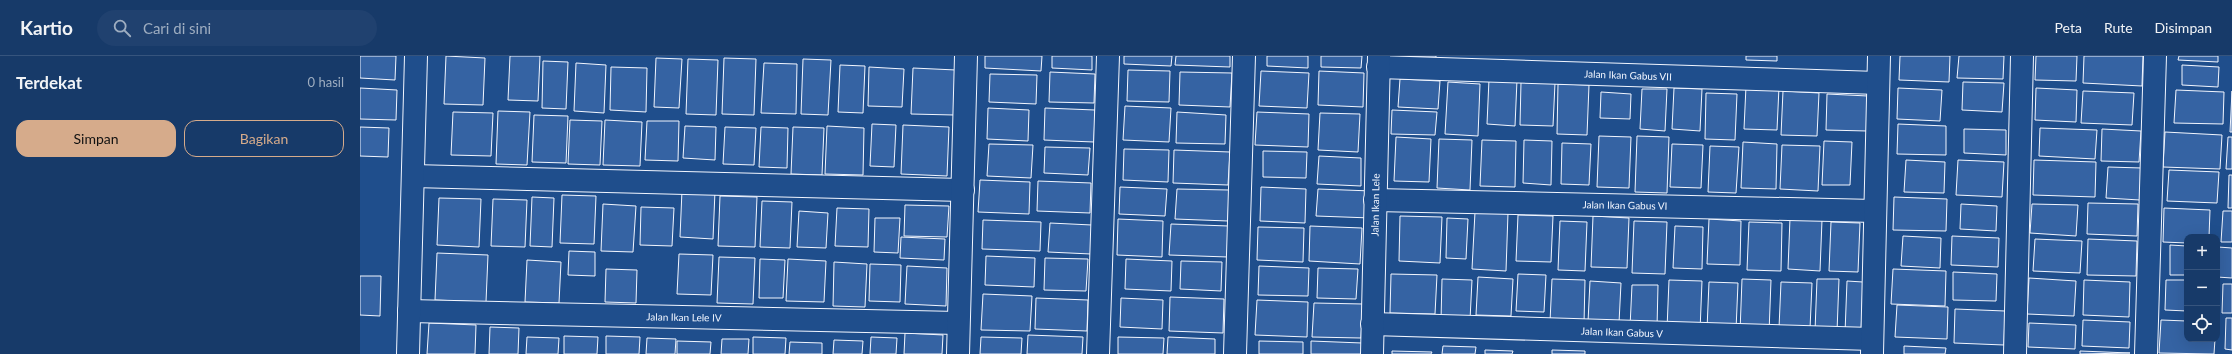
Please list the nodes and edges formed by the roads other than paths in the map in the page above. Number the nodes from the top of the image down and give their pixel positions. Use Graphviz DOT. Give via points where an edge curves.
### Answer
graph roads {
  1 [pos="416,56"];
  2 [pos="966,56"];
  3 [pos="1108,56"];
  4 [pos="1244,56"];
  5 [pos="1879,56"];
  6 [pos="2022,56"];
  7 [pos="2155,56"];
  8 [pos="1378,61"];
  9 [pos="1878,83"];
  10 [pos="413,176"];
  11 [pos="963,190"];
  12 [pos="1375,200"];
  13 [pos="1875,211"];
  14 [pos="409,311"];
  15 [pos="958,323"];
  16 [pos="1372,324"];
  17 [pos="1872,347"];
  18 [pos="408,354"];
  19 [pos="958,354"];
  20 [pos="1098,354"];
  21 [pos="1235,354"];
  22 [pos="1372,354"];
  23 [pos="2015,354"];
  24 [pos="2146,354"];
  1 -- 10 [label="street"];
  2 -- 11 [label="street"];
  3 -- 20 [label="street"];
  4 -- 21 [label="street"];
  5 -- 9 [label="street"];
  6 -- 23 [label="street"];
  7 -- 24 [label="street"];
  8 -- 9 [label="street, Jalan Ikan Gabus VII"];
  8 -- 12 [label="street, Jalan Ikan Lele"];
  9 -- 13 [label="street"];
  10 -- 11 [label="street"];
  10 -- 14 [label="street"];
  11 -- 15 [label="street"];
  12 -- 13 [label="street, Jalan Ikan Gabus VI"];
  12 -- 16 [label="street, Jalan Ikan Lele"];
  13 -- 17 [label="street"];
  14 -- 15 [label="street, Jalan Ikan Lele IV"];
  14 -- 18 [label="street"];
  15 -- 19 [label="street"];
  16 -- 17 [label="street, Jalan Ikan Gabus V"];
  16 -- 22 [label="street, Jalan Ikan Lele"];
}
